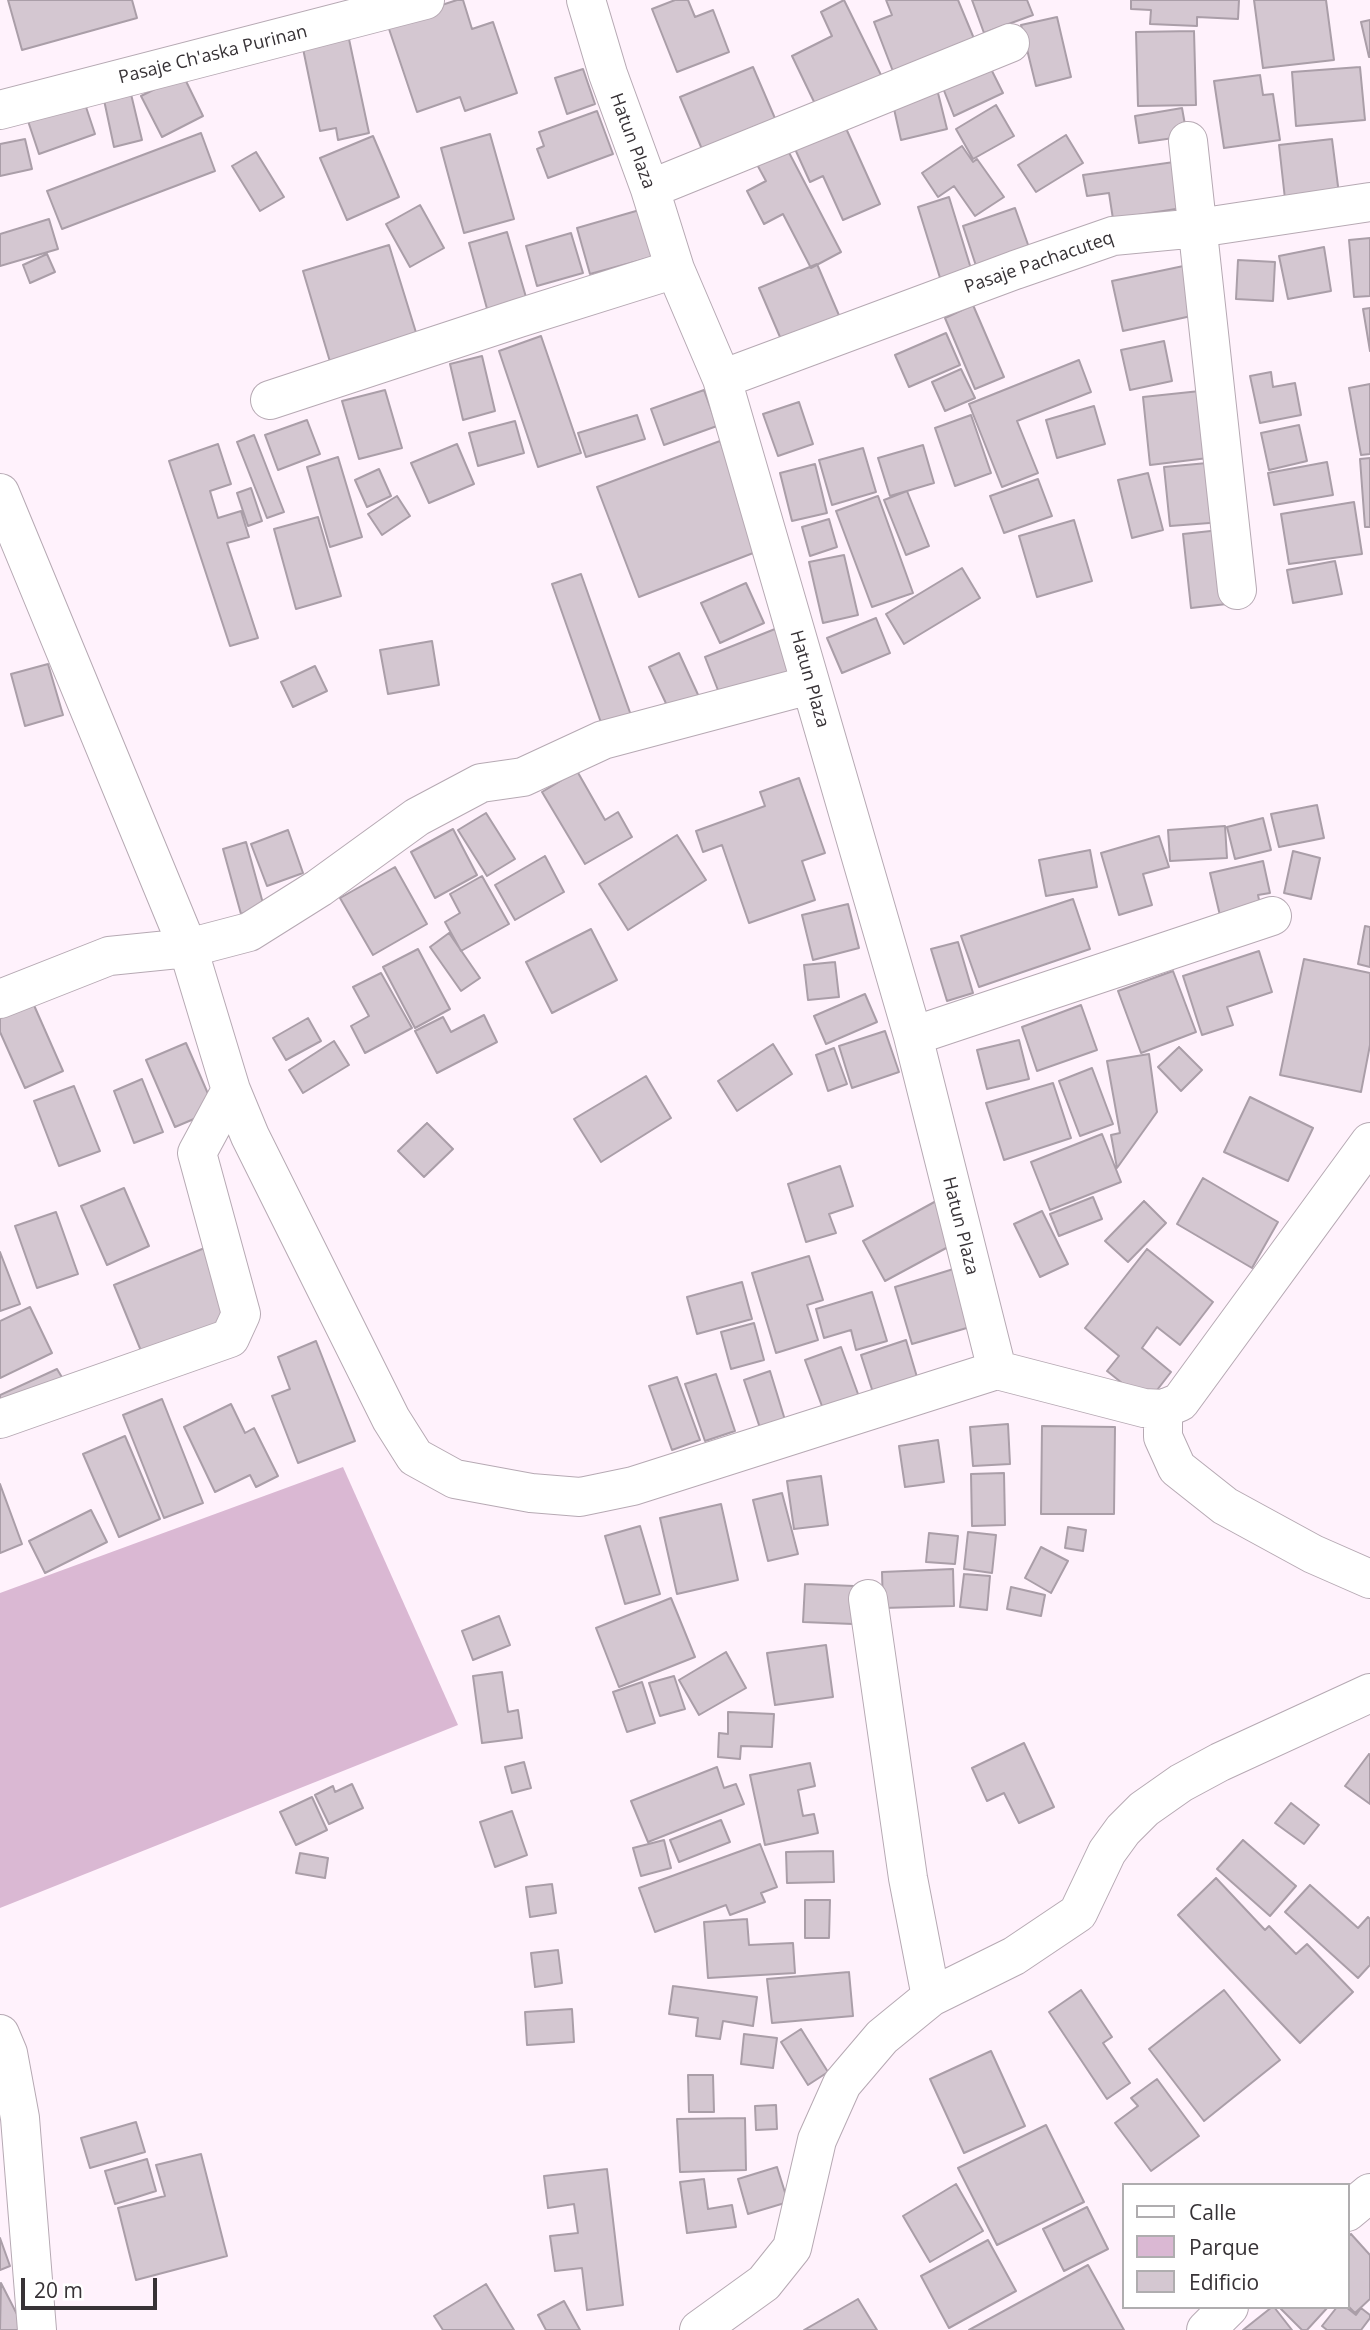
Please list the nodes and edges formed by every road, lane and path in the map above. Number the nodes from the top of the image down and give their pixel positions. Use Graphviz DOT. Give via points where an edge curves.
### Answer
graph roads {
  1 [pos="425,0"];
  2 [pos="586,0"];
  3 [pos="1010,43"];
  4 [pos="0,110"];
  5 [pos="1188,141"];
  6 [pos="650,189"];
  7 [pos="1370,202"];
  8 [pos="1198,228"];
  9 [pos="675,269"];
  10 [pos="722,379"];
  11 [pos="270,400"];
  12 [pos="0,493"];
  13 [pos="1237,590"];
  14 [pos="810,685"];
  15 [pos="1272,916"];
  16 [pos="188,948"];
  17 [pos="0,999"];
  18 [pos="913,1036"];
  19 [pos="231,1090"];
  20 [pos="1370,1142"];
  21 [pos="996,1370"];
  22 [pos="1163,1409"];
  23 [pos="0,1419"];
  24 [pos="1370,1579"];
  25 [pos="868,1599"];
  26 [pos="1370,1693"];
  27 [pos="931,1997"];
  28 [pos="0,2034"];
  29 [pos="10,2121"];
  30 [pos="1370,2193"];
  31 [pos="1349,2210"];
  32 [pos="1227,2309"];
  33 [pos="37,2330"];
  34 [pos="699,2330"];
  35 [pos="1206,2330"];
  1 -- 4 [label="street, Pasaje Ch'aska Purinan"];
  2 -- 6 [label="street, Hatun Plaza"];
  3 -- 6 [label="street"];
  5 -- 8 [label="street"];
  6 -- 9 [label="street, Hatun Plaza"];
  7 -- 8 [label="street, Pasaje Pachacuteq"];
  8 -- 10 [label="street, Pasaje Pachacuteq" via="1113,236"];
  8 -- 13 [label="street"];
  9 -- 10 [label="street, Hatun Plaza"];
  9 -- 11 [label="street"];
  10 -- 14 [label="street, Hatun Plaza"];
  12 -- 16 [label="street"];
  14 -- 16 [label="street" via="603,740 523,777 481,783 417,817 249,932"];
  14 -- 18 [label="street, Hatun Plaza"];
  15 -- 18 [label="street"];
  16 -- 17 [label="street" via="109,956"];
  16 -- 19 [label="street"];
  18 -- 21 [label="street, Hatun Plaza"];
  19 -- 21 [label="street" via="391,1419 415,1457 455,1479 580,1497 633,1486"];
  19 -- 23 [label="street" via="197,1153 241,1314 230,1338"];
  20 -- 22 [label="street" via="1180,1402"];
  21 -- 22 [label="street"];
  22 -- 24 [label="street" via="1163,1437 1177,1468 1225,1506"];
  25 -- 27 [label="street" via="908,1878"];
  26 -- 27 [label="street" via="1181,1783 1123,1830 1107,1852 1078,1913 1014,1956"];
  27 -- 34 [label="street" via="882,2037 842,2084 817,2140 792,2248 764,2283"];
  28 -- 29 [label="street" via="8,2053"];
  29 -- 33 [label="street"];
  30 -- 31 [label="street"];
  32 -- 35 [label="street"];
}
